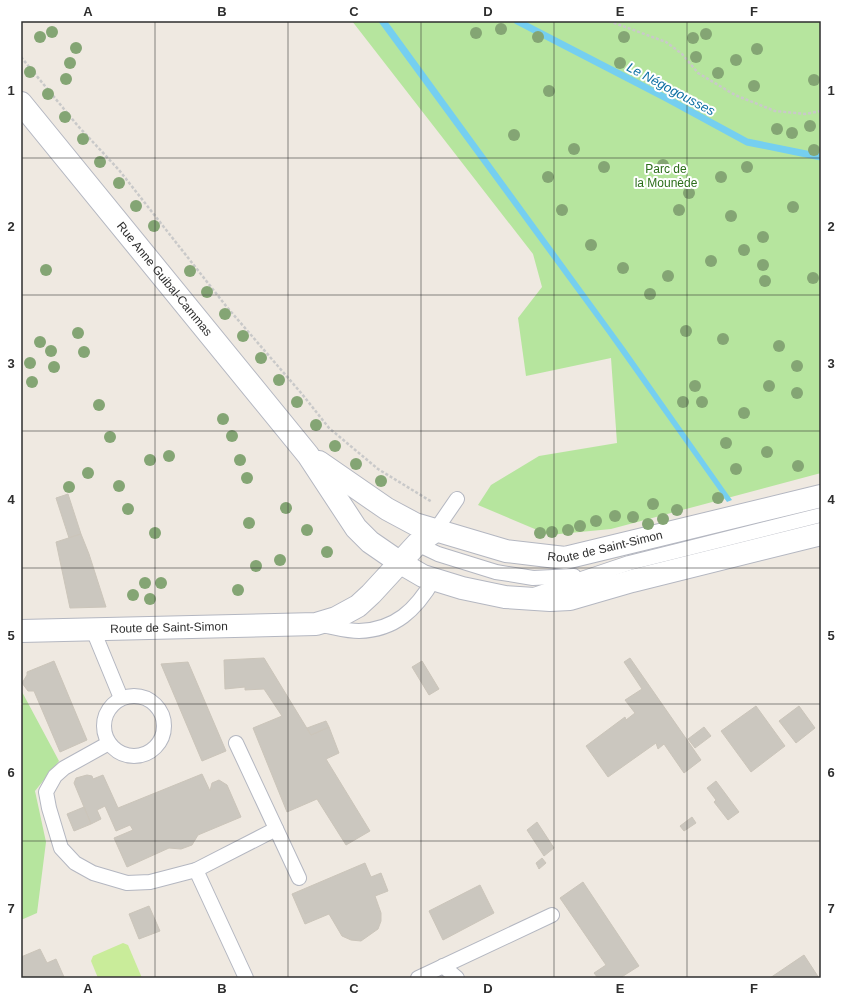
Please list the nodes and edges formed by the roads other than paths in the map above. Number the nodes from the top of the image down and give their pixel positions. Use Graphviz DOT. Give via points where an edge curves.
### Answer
graph roads {
  1 [pos="21,103"];
  2 [pos="308,455"];
  3 [pos="821,496"];
  4 [pos="457,499"];
  5 [pos="821,515"];
  6 [pos="435,531"];
  7 [pos="821,534"];
  8 [pos="417,544"];
  9 [pos="399,562"];
  10 [pos="593,575"];
  11 [pos="434,580"];
  12 [pos="525,598"];
  13 [pos="316,624"];
  14 [pos="93,630"];
  15 [pos="21,631"];
  16 [pos="121,698"];
  17 [pos="109,743"];
  18 [pos="236,743"];
  19 [pos="276,829"];
  20 [pos="196,870"];
  21 [pos="299,878"];
  22 [pos="552,915"];
  23 [pos="443,966"];
  24 [pos="246,978"];
  25 [pos="418,978"];
  26 [pos="457,978"];
  1 -- 2 [label="main road, Rue Anne Guibal-Cammas"];
  2 -- 6 [label="main road, Rue Anne Guibal-Cammas" via="387,509"];
  2 -- 9 [label="main road, Rue Anne Guibal-Cammas" via="356,528 370,542"];
  3 -- 6 [label="main road, Route de Saint-Simon" via="565,558 506,551"];
  4 -- 6 [label="lane"];
  5 -- 10 [label="lane" via="629,563"];
  6 -- 8 [label="main road, Route de Saint-Simon"];
  7 -- 12 [label="main road" via="570,599"];
  8 -- 9 [label="main road, Route de Saint-Simon"];
  8 -- 10 [label="lane" via="438,554 496,572 533,578"];
  9 -- 11 [label="main road"];
  9 -- 13 [label="main road, Route de Saint-Simon" via="358,606 336,618"];
  10 -- 12 [label="lane"];
  11 -- 12 [label="main road" via="480,592"];
  11 -- 13 [label="lane, Route de Saint-Simon" via="400,620 388,626 358,631"];
  13 -- 14 [label="main road, Route de Saint-Simon"];
  14 -- 15 [label="main road, Route de Saint-Simon"];
  14 -- 16 [label="lane"];
  16 -- 17 [label="lane" via="110,709 104,723"];
  16 -- 17 [label="lane" via="142,697 151,701 163,718 164,729 155,747 136,756 121,753"];
  17 -- 20 [label="lane" via="64,768 49,784 46,792 49,808 61,848 75,863 93,873 127,883 150,882"];
  18 -- 19 [label="lane"];
  19 -- 20 [label="lane"];
  19 -- 21 [label="lane"];
  20 -- 24 [label="lane"];
  22 -- 23 [label="lane"];
  23 -- 25 [label="lane"];
  23 -- 26 [label="lane"];
}
